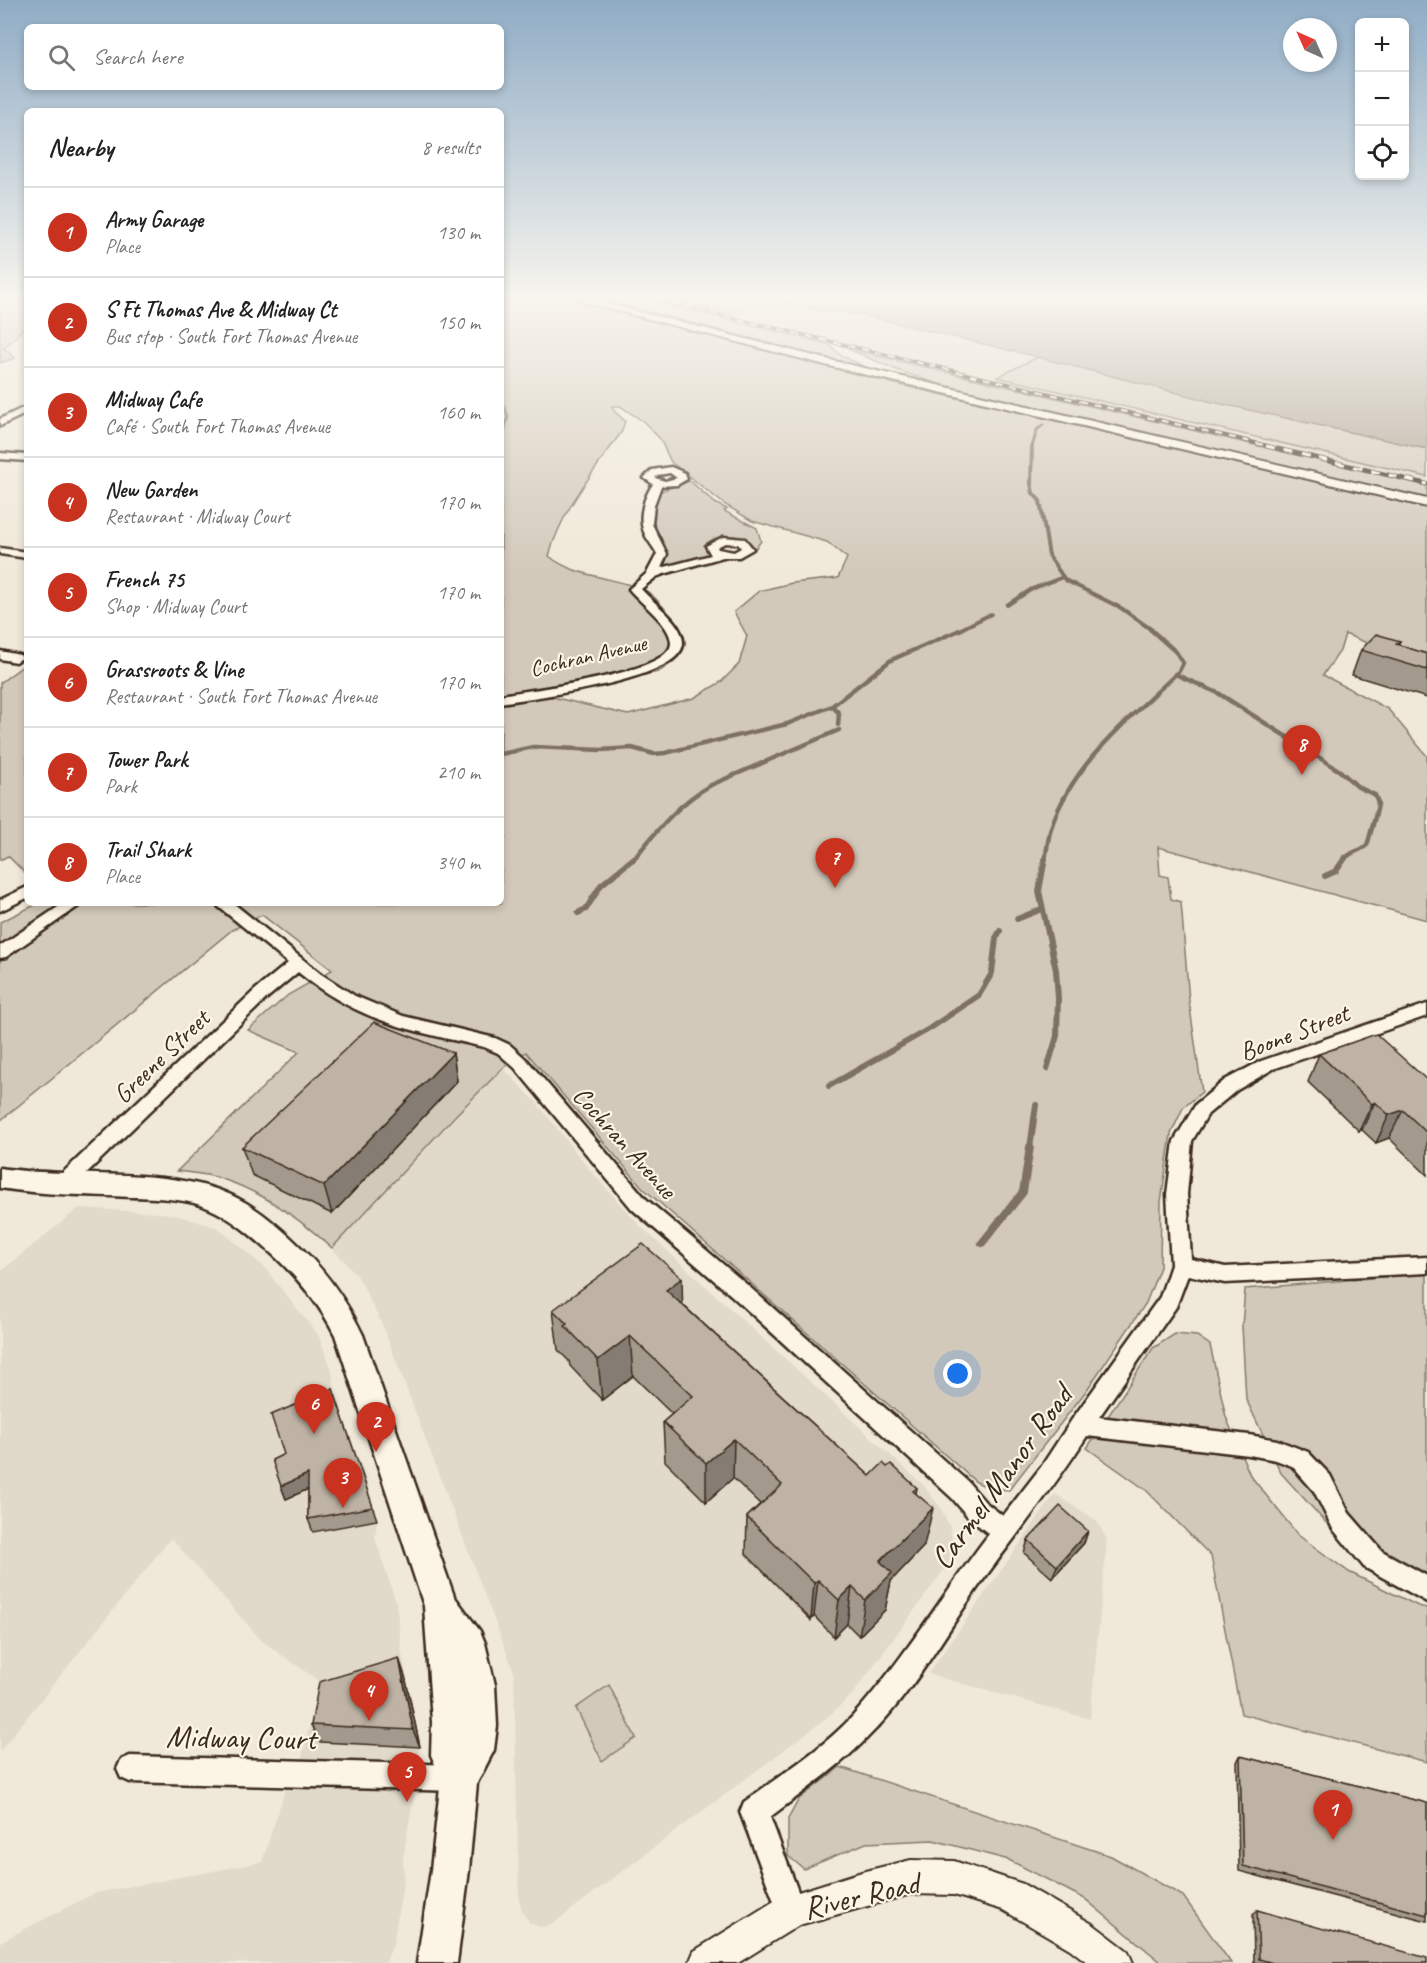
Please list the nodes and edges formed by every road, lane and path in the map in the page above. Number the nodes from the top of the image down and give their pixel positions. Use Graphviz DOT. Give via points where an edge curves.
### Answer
graph roads {
  1 [pos="951,392"];
  2 [pos="24,411"];
  3 [pos="0,423"];
  4 [pos="0,456"];
  5 [pos="24,458"];
  6 [pos="658,483"];
  7 [pos="1427,503"];
  8 [pos="0,551"];
  9 [pos="718,554"];
  10 [pos="24,555"];
  11 [pos="652,576"];
  12 [pos="0,655"];
  13 [pos="16,658"];
  14 [pos="504,698"];
  15 [pos="24,894"];
  16 [pos="0,906"];
  17 [pos="70,906"];
  18 [pos="227,906"];
  19 [pos="0,953"];
  20 [pos="297,964"];
  21 [pos="1427,1010"];
  22 [pos="0,1178"];
  23 [pos="61,1186"];
  24 [pos="1181,1265"];
  25 [pos="1427,1265"];
  26 [pos="1081,1425"];
  27 [pos="1005,1531"];
  28 [pos="1427,1590"];
  29 [pos="130,1769"];
  30 [pos="459,1778"];
  31 [pos="791,1910"];
  32 [pos="437,1963"];
  33 [pos="706,1963"];
  34 [pos="1116,1963"];
  1 -- 7 [label="street"];
  2 -- 3 [label="street"];
  4 -- 5 [label="street"];
  6 -- 11 [label="street" via="646,521 662,554"];
  8 -- 10 [label="street"];
  9 -- 11 [label="street"];
  11 -- 14 [label="street, Cochran Avenue" via="635,589 677,639 669,658 644,670"];
  12 -- 13 [label="street"];
  15 -- 16 [label="street"];
  17 -- 19 [label="street"];
  18 -- 20 [label="street, Cochran Avenue"];
  20 -- 23 [label="street, Greene Street"];
  20 -- 27 [label="street, Cochran Avenue" via="369,1009 504,1049 639,1204"];
  21 -- 24 [label="street, Boone Street" via="1267,1065 1231,1085 1202,1109 1184,1141 1177,1194"];
  22 -- 23 [label="main road"];
  23 -- 30 [label="main road" via="146,1188 208,1196 254,1222 316,1278 350,1335 441,1606 449,1755"];
  24 -- 25 [label="street" via="1224,1275"];
  24 -- 26 [label="street, Carmel Manor Road" via="1169,1301"];
  26 -- 27 [label="street, Carmel Manor Road" via="1049,1475"];
  26 -- 28 [label="street" via="1249,1445 1300,1459 1322,1484 1341,1521 1373,1559"];
  27 -- 31 [label="street, Carmel Manor Road" via="860,1727 754,1812"];
  29 -- 30 [label="street, Midway Court"];
  30 -- 32 [label="main road"];
  31 -- 33 [label="street, River Road"];
  31 -- 34 [label="street, River Road" via="911,1877 954,1878 1011,1896 1082,1937"];
}
